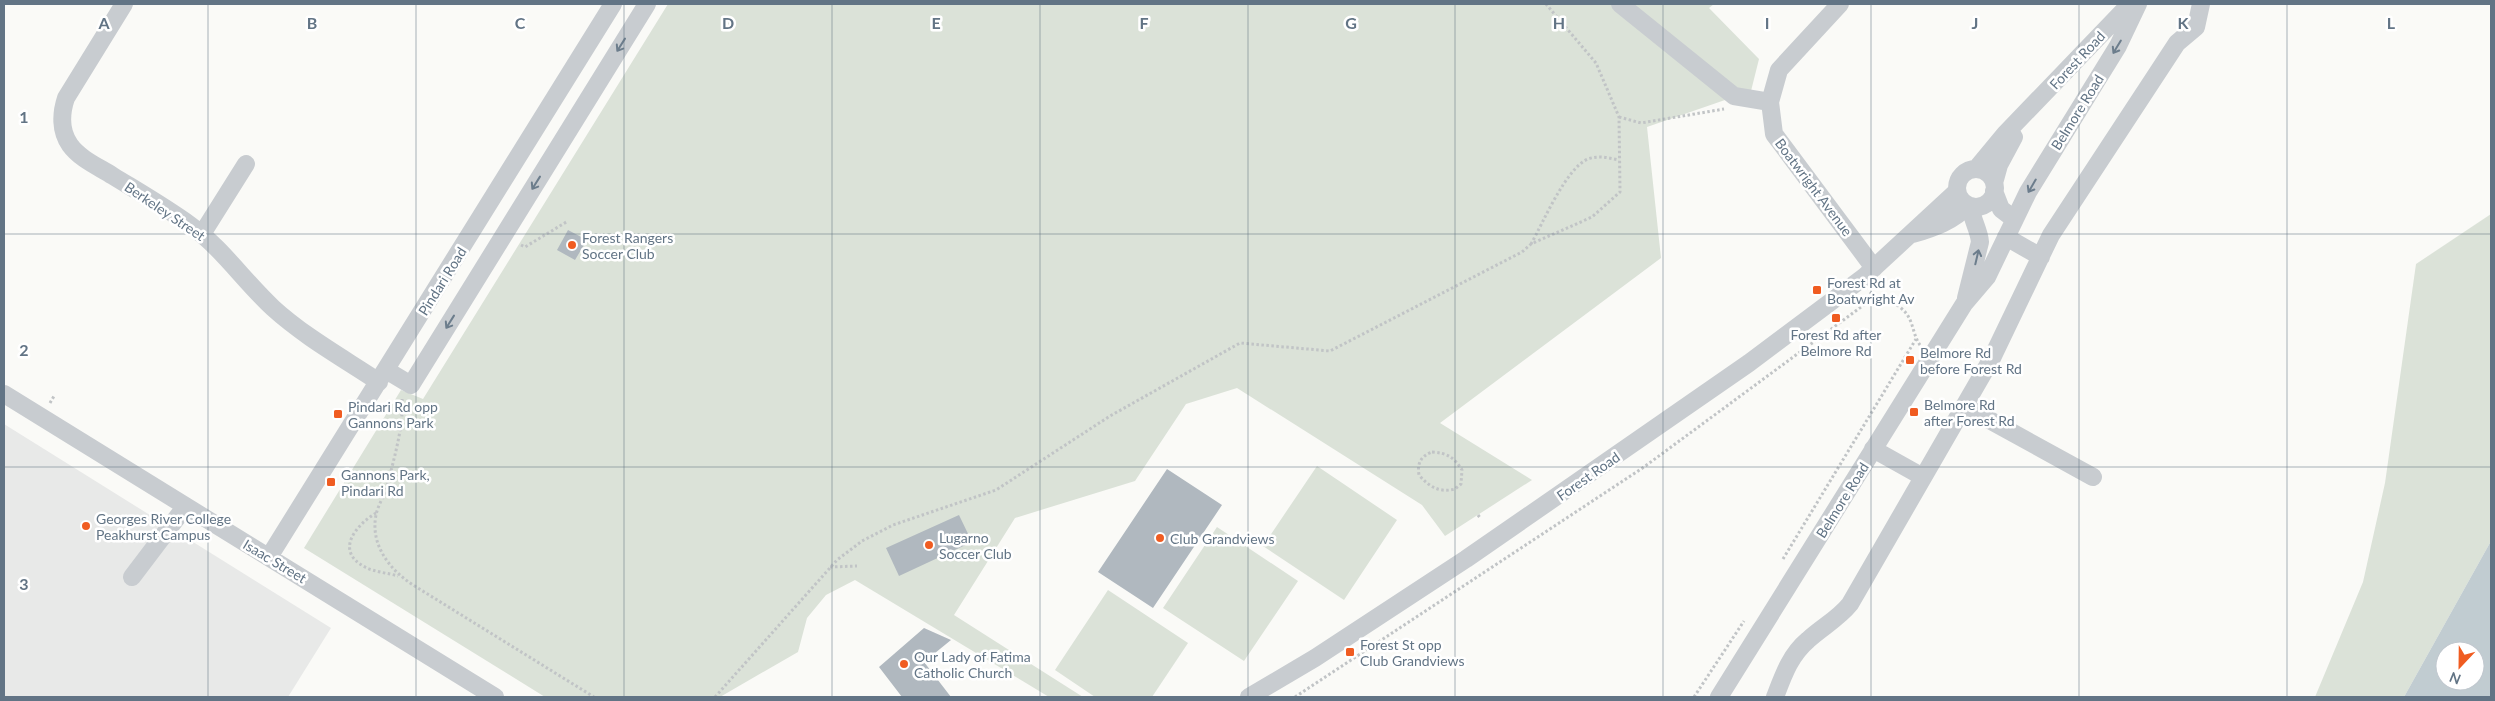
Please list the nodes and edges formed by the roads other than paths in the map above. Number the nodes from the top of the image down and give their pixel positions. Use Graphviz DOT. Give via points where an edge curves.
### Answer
graph roads {
  1 [pos="124,4"];
  2 [pos="613,4"];
  3 [pos="647,4"];
  4 [pos="1620,4"];
  5 [pos="1840,4"];
  6 [pos="2130,4"];
  7 [pos="2138,4"];
  8 [pos="2201,4"];
  9 [pos="1770,102"];
  10 [pos="2024,116"];
  11 [pos="246,164"];
  12 [pos="1976,169"];
  13 [pos="1994,187"];
  14 [pos="1965,201"];
  15 [pos="2014,219"];
  16 [pos="202,234"];
  17 [pos="2006,236"];
  18 [pos="2040,257"];
  19 [pos="1874,268"];
  20 [pos="1964,304"];
  21 [pos="383,376"];
  22 [pos="4,394"];
  23 [pos="1964,406"];
  24 [pos="1873,449"];
  25 [pos="1923,477"];
  26 [pos="2093,477"];
  27 [pos="185,507"];
  28 [pos="270,557"];
  29 [pos="132,577"];
  30 [pos="496,697"];
  31 [pos="1249,697"];
  32 [pos="1719,697"];
  33 [pos="1775,697"];
  1 -- 16 [label="street, Berkeley Street" via="66,98 62,109 64,134 84,158"];
  2 -- 21 [label="street, Pindari Road"];
  3 -- 21 [label="street, Berkeley Street, one-way" via="411,385"];
  4 -- 9 [label="street" via="1734,96"];
  5 -- 9 [label="street, Boatwright Avenue" via="1779,70"];
  6 -- 10 [label="street, Forest Road"];
  7 -- 15 [label="street, Belmore Road, one-way" via="2121,40"];
  8 -- 18 [label="street" via="2196,27 2177,43 2051,235"];
  9 -- 19 [label="street, Boatwright Avenue" via="1774,134"];
  10 -- 12 [label="street, Forest Road"];
  10 -- 13 [label="street, Forest Road" via="1999,165"];
  11 -- 16 [label="street"];
  12 -- 13 [label="street" via="1988,173"];
  12 -- 14 [label="street" via="1958,180"];
  13 -- 14 [label="street" via="1992,197 1983,205"];
  13 -- 15 [label="street" via="2001,209"];
  14 -- 19 [label="street, Forest Road" via="1952,199 1934,211"];
  20 -- 14 [label="street, Belmore Road, one-way" via="1980,242"];
  15 -- 17 [label="street, Belmore Road"];
  16 -- 21 [label="street, Berkeley Street" via="274,309 308,335"];
  17 -- 18 [label="street"];
  17 -- 20 [label="street, Belmore Road" via="1987,277"];
  18 -- 23 [label="street" via="1992,358"];
  19 -- 31 [label="street, Forest Road" via="1757,357 1559,496 1376,619"];
  20 -- 24 [label="street, Belmore Road"];
  21 -- 28 [label="street, Pindari Road"];
  22 -- 27 [label="street, Isaac Street"];
  23 -- 25 [label="street"];
  23 -- 26 [label="street"];
  24 -- 25 [label="street"];
  24 -- 32 [label="street, Belmore Road"];
  25 -- 33 [label="street" via="1850,604 1799,648 1787,666"];
  27 -- 28 [label="street, Isaac Street"];
  27 -- 29 [label="street"];
  28 -- 30 [label="street, Isaac Street"];
}
